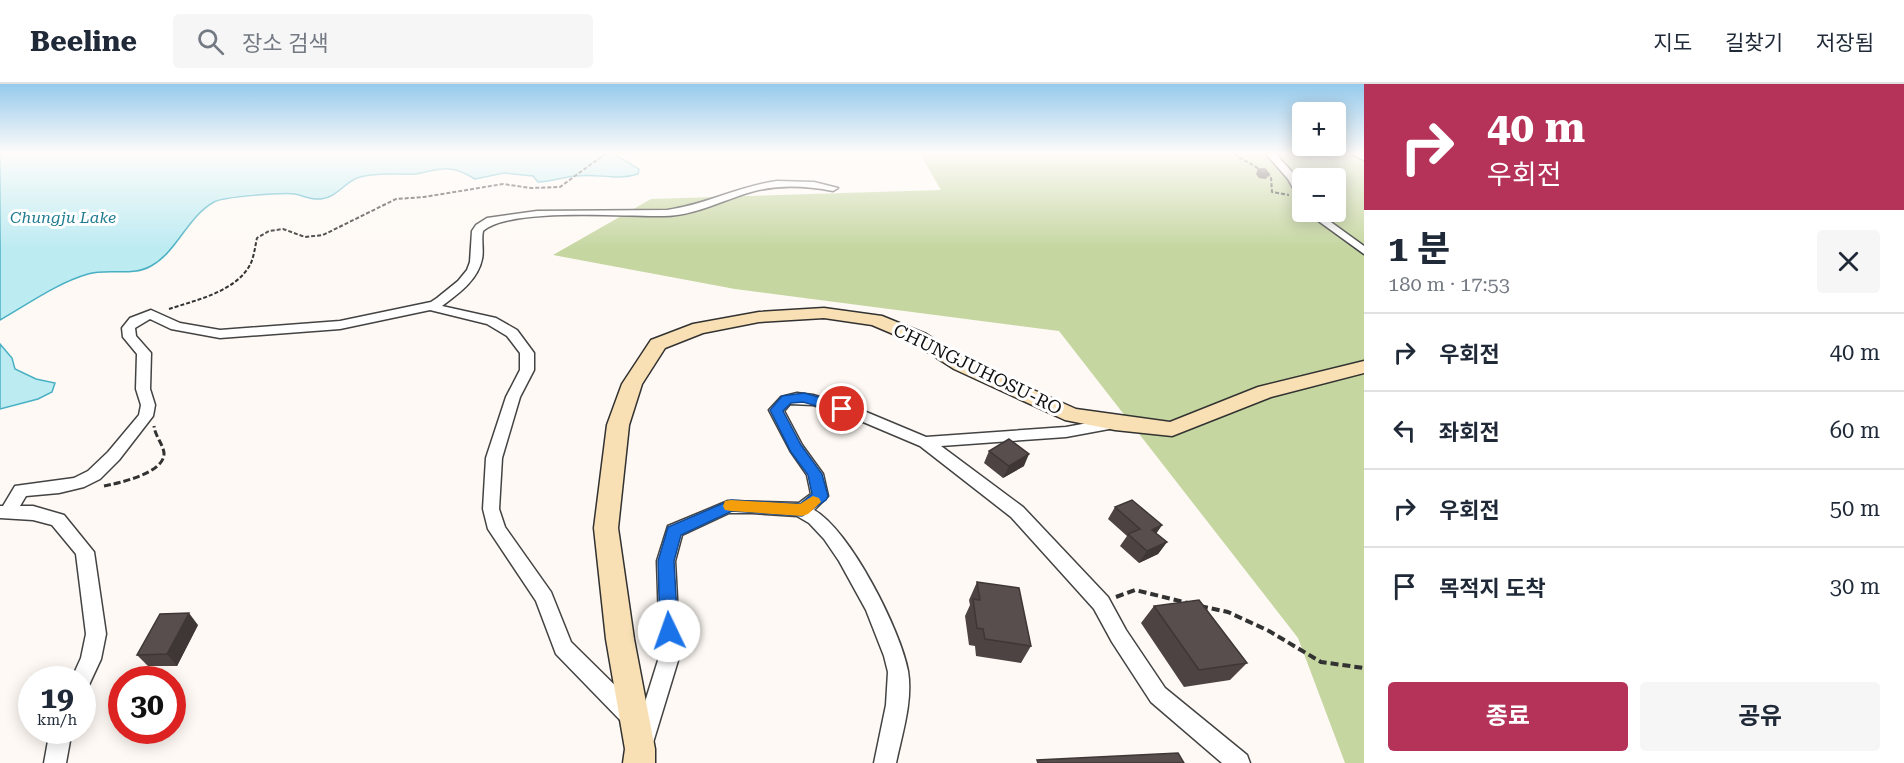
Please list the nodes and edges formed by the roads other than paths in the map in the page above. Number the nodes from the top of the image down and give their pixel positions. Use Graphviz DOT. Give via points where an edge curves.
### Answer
graph roads {
  1 [pos="774,186"];
  2 [pos="821,186"];
  3 [pos="833,188"];
  4 [pos="1325,222"];
  5 [pos="1364,251"];
  6 [pos="435,305"];
  7 [pos="1364,367"];
  8 [pos="1115,423"];
  9 [pos="924,442"];
  10 [pos="802,510"];
  11 [pos="5,512"];
  12 [pos="88,666"];
  13 [pos="634,720"];
  14 [pos="58,744"];
  15 [pos="640,756"];
  16 [pos="55,763"];
  17 [pos="885,763"];
  18 [pos="1239,763"];
  1 -- 6 [label="street" via="667,213 499,216 481,225 474,238 477,253 468,276"];
  2 -- 3 [label="street"];
  4 -- 5 [label="street"];
  6 -- 11 [label="street" via="340,325 220,334 176,326 151,314 130,324 130,337 144,353 147,416 94,475 49,489 21,490"];
  6 -- 13 [label="street" via="435,309 491,321 512,333 527,353 527,370 513,397 495,458 491,509 497,529 544,597 563,648"];
  7 -- 8 [label="main road, CHUNGJUHOSU-RO" via="1265,392 1172,429"];
  8 -- 9 [label="street" via="1066,432"];
  8 -- 13 [label="main road, CHUNGJUHOSU-RO" via="1036,401 961,365 920,338 876,320 824,313 759,317 699,328 658,344 632,384 618,425 606,528"];
  9 -- 10 [label="street" via="804,397 787,399 776,410 815,474 820,496"];
  9 -- 18 [label="street" via="1017,512 1101,603 1158,695"];
  10 -- 15 [label="street" via="731,506 674,531 666,561 670,654"];
  10 -- 17 [label="street" via="820,521 840,546 886,631 898,673"];
  11 -- 12 [label="street" via="33,513 58,520 85,552 96,634"];
  13 -- 15 [label="main road, CHUNGJUHOSU-RO"];
  14 -- 16 [label="street"];
}
